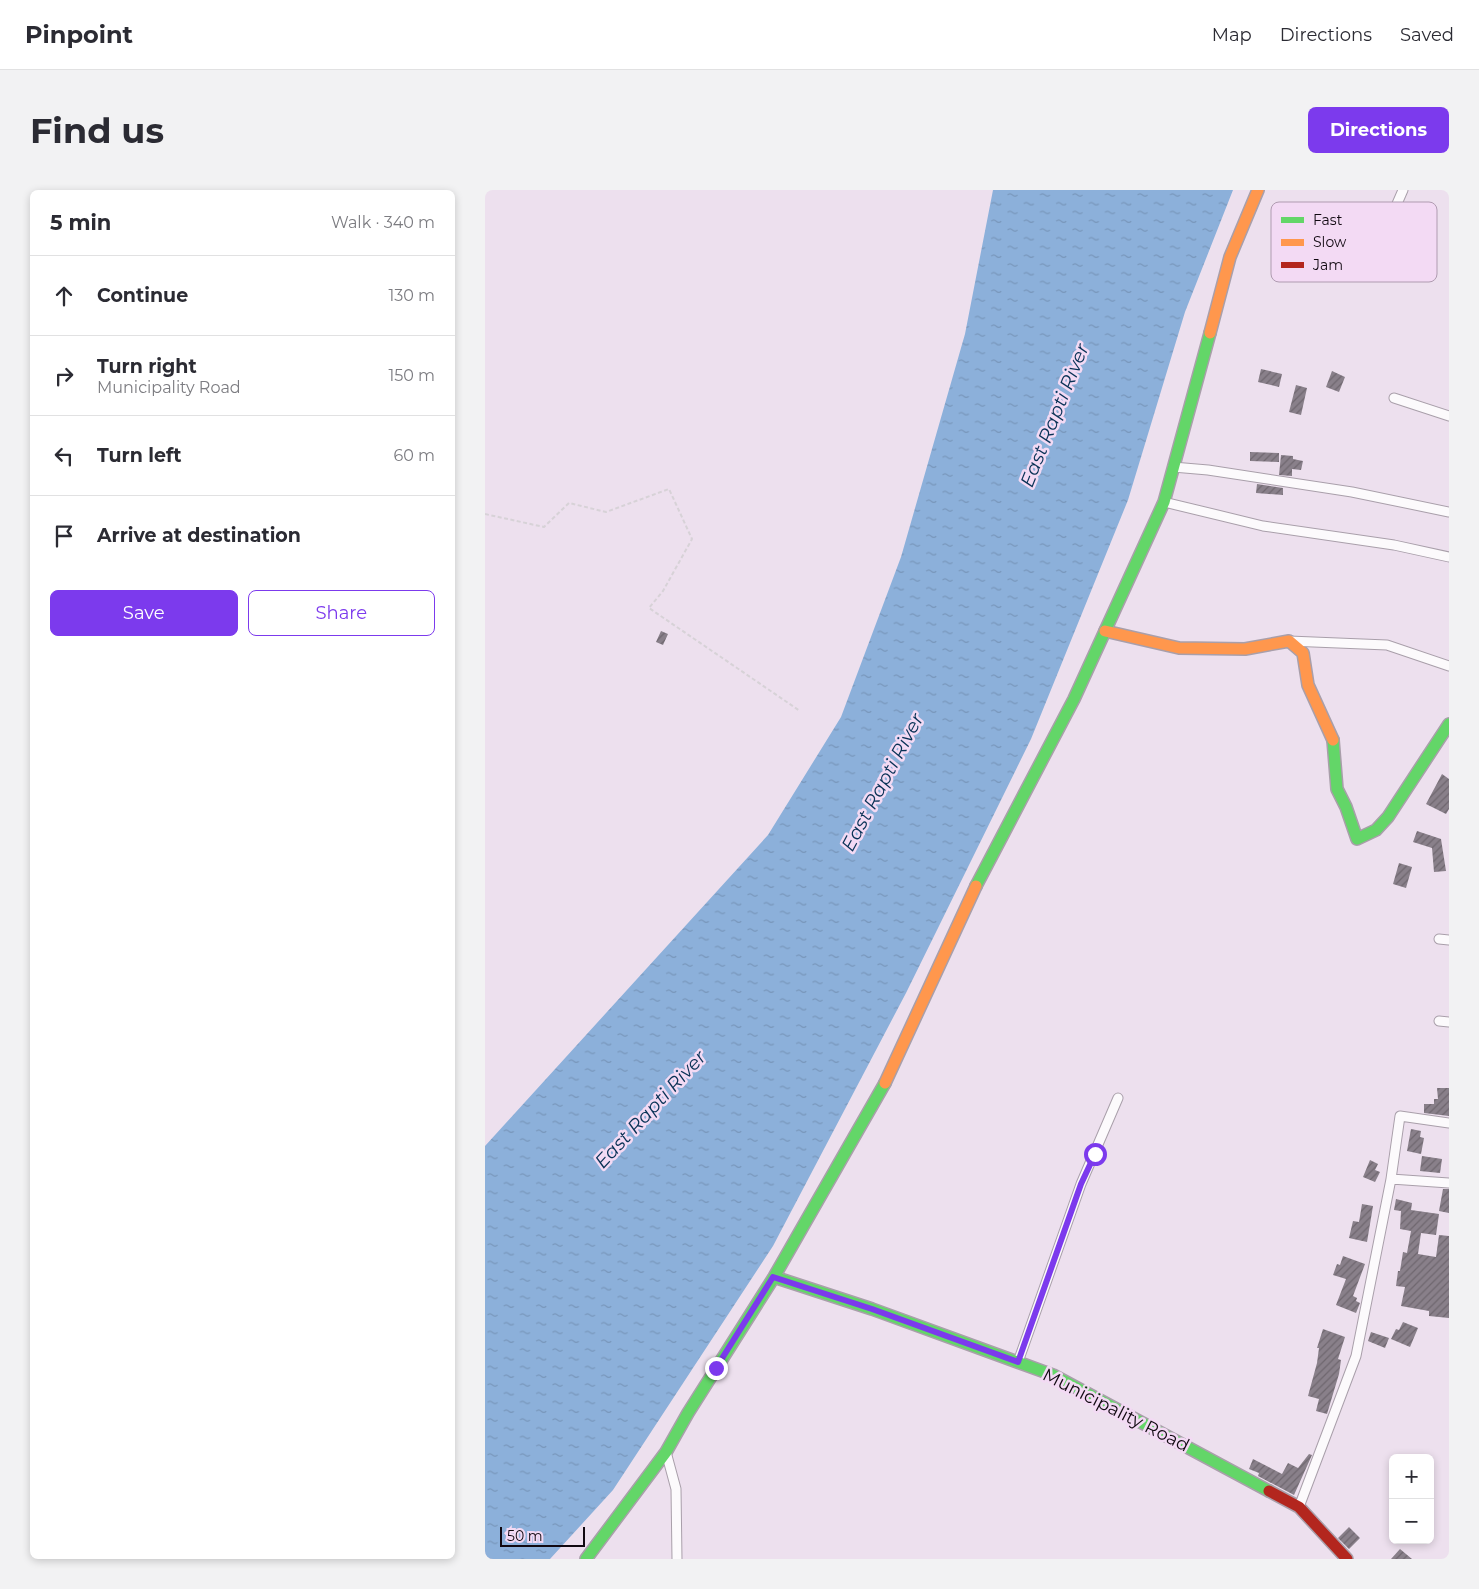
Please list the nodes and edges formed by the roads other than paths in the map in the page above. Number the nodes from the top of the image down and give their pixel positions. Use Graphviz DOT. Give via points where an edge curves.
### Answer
graph roads {
  1 [pos="1258,190"];
  2 [pos="1403,190"];
  3 [pos="1398,202"];
  4 [pos="1394,398"];
  5 [pos="1449,416"];
  6 [pos="1173,467"];
  7 [pos="1163,502"];
  8 [pos="1449,512"];
  9 [pos="1449,557"];
  10 [pos="1105,631"];
  11 [pos="1289,641"];
  12 [pos="1449,666"];
  13 [pos="1449,724"];
  14 [pos="1439,939"];
  15 [pos="1449,940"];
  16 [pos="1439,1021"];
  17 [pos="1449,1022"];
  18 [pos="1118,1098"];
  19 [pos="1449,1123"];
  20 [pos="1391,1179"];
  21 [pos="1449,1184"];
  22 [pos="773,1277"];
  23 [pos="1018,1362"];
  24 [pos="666,1452"];
  25 [pos="1299,1507"];
  26 [pos="586,1559"];
  27 [pos="677,1559"];
  28 [pos="1347,1559"];
  1 -- 6 [label="street" via="1230,257"];
  2 -- 3 [label="street"];
  4 -- 5 [label="street"];
  6 -- 7 [label="street"];
  6 -- 8 [label="street" via="1352,492"];
  7 -- 9 [label="street" via="1263,526 1394,545"];
  7 -- 10 [label="street"];
  10 -- 11 [label="street" via="1179,648 1245,649"];
  10 -- 22 [label="street" via="1074,699 981,875 881,1091"];
  11 -- 12 [label="street" via="1387,645"];
  11 -- 13 [label="street" via="1303,653 1308,685 1334,742 1337,789 1347,807 1357,840 1376,830 1388,817"];
  14 -- 15 [label="street"];
  16 -- 17 [label="street"];
  18 -- 23 [label="street" via="1081,1184"];
  19 -- 20 [label="street" via="1400,1116"];
  20 -- 21 [label="street"];
  20 -- 25 [label="street" via="1356,1356"];
  22 -- 23 [label="street, Municipality Road"];
  22 -- 24 [label="street"];
  23 -- 25 [label="street, Municipality Road" via="1053,1375"];
  24 -- 26 [label="street"];
  24 -- 27 [label="street" via="676,1489"];
  25 -- 28 [label="street, Municipality Road"];
}
